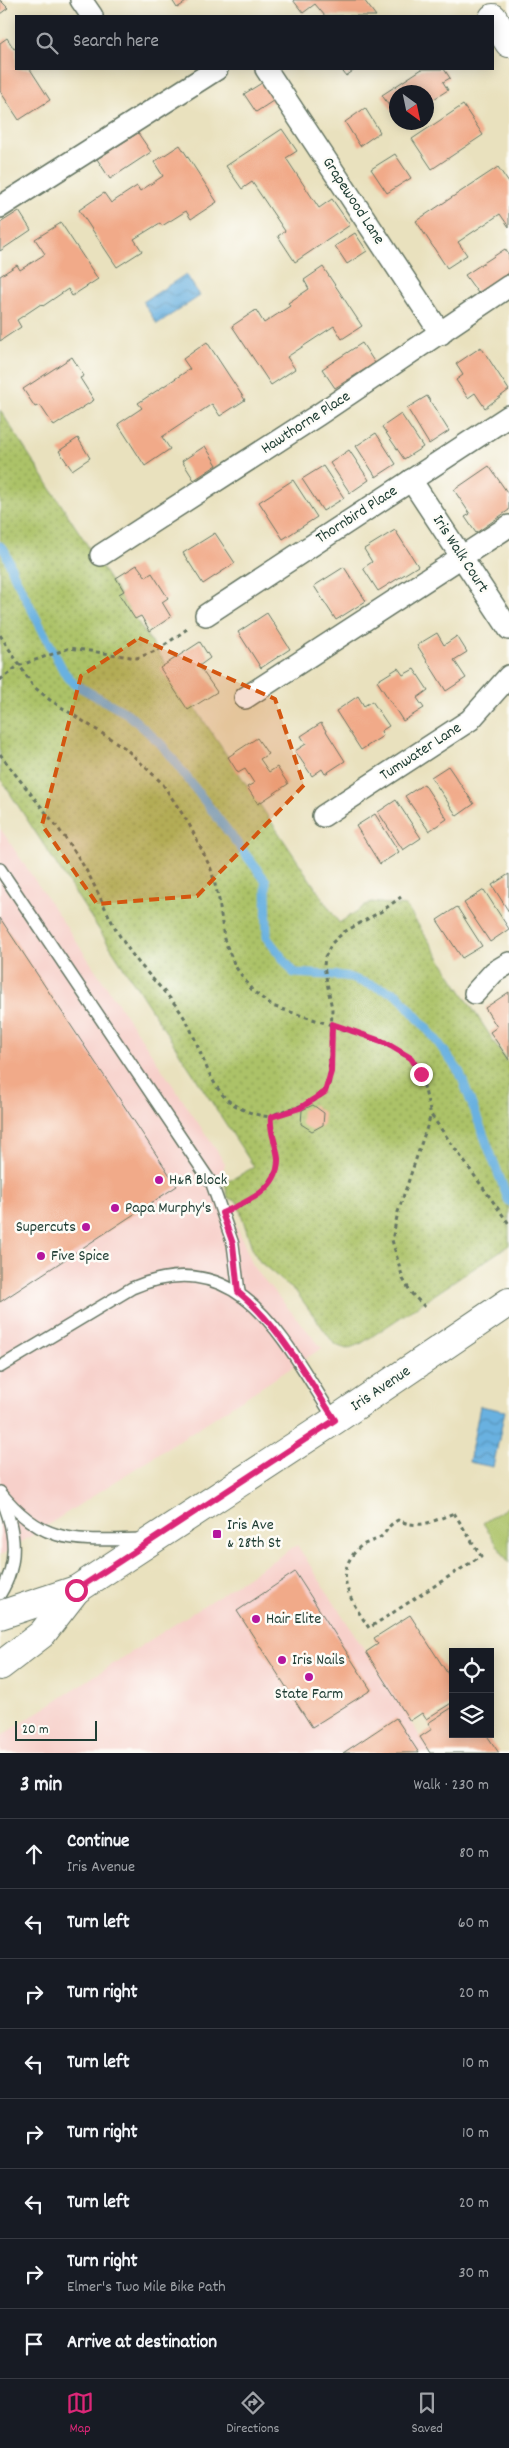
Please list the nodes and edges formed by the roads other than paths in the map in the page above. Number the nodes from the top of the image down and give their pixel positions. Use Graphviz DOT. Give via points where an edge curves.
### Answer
graph roads {
  1 [pos="81,0"];
  2 [pos="481,0"];
  3 [pos="91,15"];
  4 [pos="491,15"];
  5 [pos="494,20"];
  6 [pos="509,43"];
  7 [pos="215,70"];
  8 [pos="267,70"];
  9 [pos="0,208"];
  10 [pos="509,286"];
  11 [pos="441,334"];
  12 [pos="509,416"];
  13 [pos="411,480"];
  14 [pos="509,526"];
  15 [pos="101,555"];
  16 [pos="461,556"];
  17 [pos="206,615"];
  18 [pos="509,629"];
  19 [pos="509,676"];
  20 [pos="245,698"];
  21 [pos="323,816"];
  22 [pos="0,869"];
  23 [pos="509,962"];
  24 [pos="475,993"];
  25 [pos="238,1292"];
  26 [pos="509,1302"];
  27 [pos="0,1367"];
  28 [pos="335,1420"];
  29 [pos="0,1494"];
  30 [pos="154,1539"];
  31 [pos="76,1590"];
  32 [pos="0,1594"];
  33 [pos="0,1616"];
  34 [pos="0,1666"];
  1 -- 3 [label="street"];
  2 -- 4 [label="main road"];
  5 -- 6 [label="main road"];
  7 -- 9 [label="street"];
  8 -- 11 [label="street, Grapewood Lane"];
  10 -- 11 [label="street, Hawthorne Place"];
  11 -- 15 [label="street, Hawthorne Place"];
  12 -- 13 [label="street, Thornbird Place"];
  13 -- 16 [label="street, Iris Walk Court"];
  13 -- 17 [label="street, Thornbird Place"];
  14 -- 16 [label="street"];
  16 -- 18 [label="street, Iris Walk Court"];
  16 -- 20 [label="street"];
  19 -- 21 [label="street, Tumwater Lane" via="470,720"];
  22 -- 25 [label="lane" via="212,1184 233,1244"];
  23 -- 24 [label="street" via="494,972"];
  25 -- 27 [label="lane" via="218,1282 199,1278 172,1277 146,1282 115,1296"];
  25 -- 28 [label="lane" via="274,1328"];
  26 -- 28 [label="main road, Iris Avenue"];
  28 -- 30 [label="main road, Iris Avenue"];
  29 -- 30 [label="lane" via="34,1526 65,1538"];
  29 -- 32 [label="lane" via="15,1545 10,1573"];
  30 -- 31 [label="main road, Iris Avenue"];
  31 -- 33 [label="main road, Iris Avenue"];
  31 -- 34 [label="main road, Iris Avenue" via="42,1634"];
}
